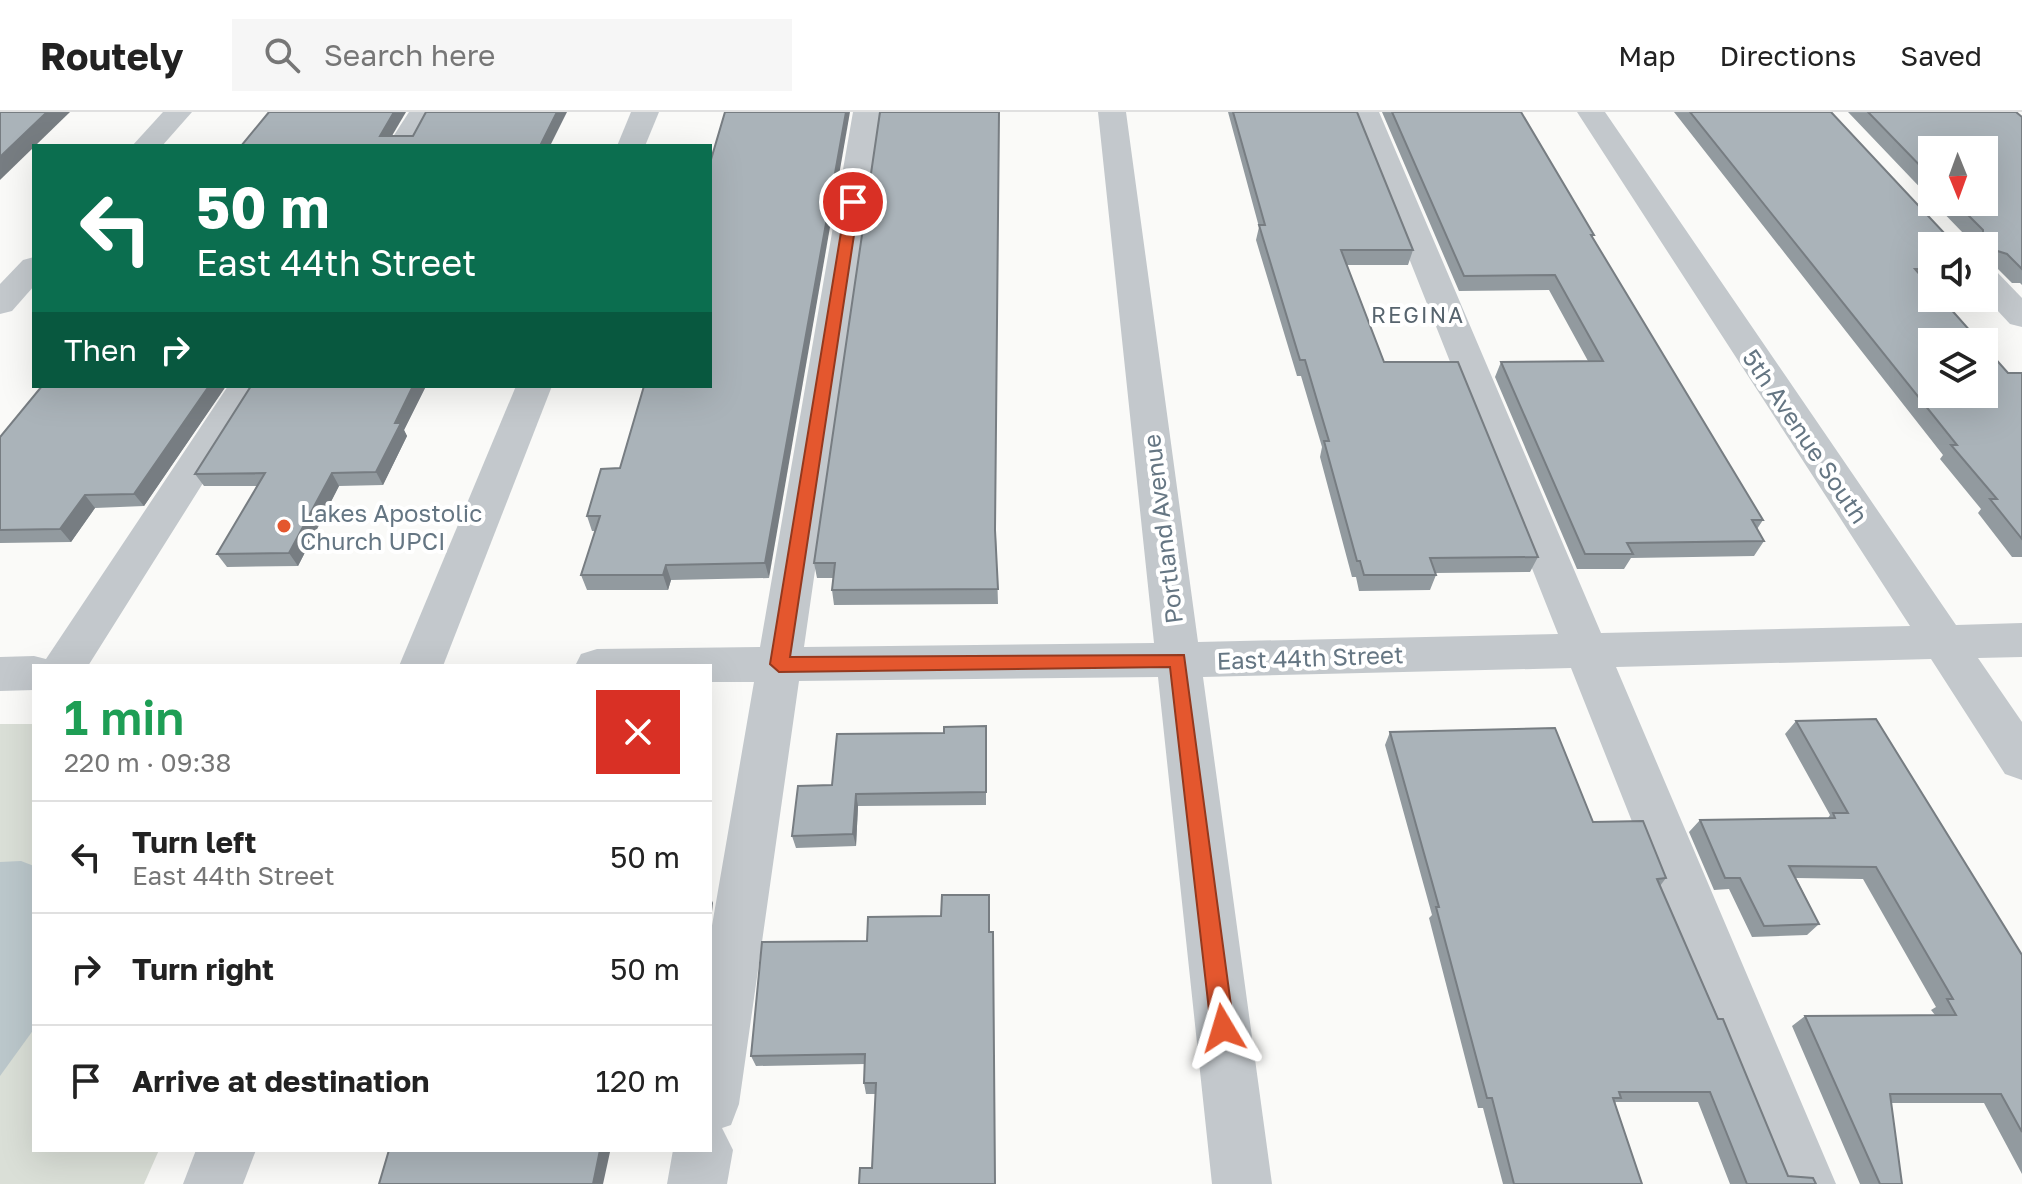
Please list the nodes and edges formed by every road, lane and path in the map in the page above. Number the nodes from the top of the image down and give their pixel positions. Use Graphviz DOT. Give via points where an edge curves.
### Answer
graph roads {
  1 [pos="178,112"];
  2 [pos="423,112"];
  3 [pos="645,112"];
  4 [pos="867,112"];
  5 [pos="1112,112"];
  6 [pos="1365,112"];
  7 [pos="1591,112"];
  8 [pos="148,144"];
  9 [pos="402,144"];
  10 [pos="632,144"];
  11 [pos="32,269"];
  12 [pos="1998,292"];
  13 [pos="0,304"];
  14 [pos="2022,317"];
  15 [pos="245,388"];
  16 [pos="533,388"];
  17 [pos="2022,640"];
  18 [pos="1943,642"];
  19 [pos="1586,649"];
  20 [pos="1178,660"];
  21 [pos="66,664"];
  22 [pos="422,664"];
  23 [pos="779,664"];
  24 [pos="712,665"];
  25 [pos="32,673"];
  26 [pos="0,674"];
  27 [pos="2022,760"];
  28 [pos="712,1091"];
  29 [pos="225,1152"];
  30 [pos="703,1152"];
  31 [pos="213,1184"];
  32 [pos="697,1184"];
  33 [pos="1242,1184"];
  34 [pos="1806,1184"];
  1 -- 8 [label="street"];
  2 -- 9 [label="street"];
  3 -- 10 [label="street"];
  4 -- 23 [label="street"];
  5 -- 20 [label="street, Portland Avenue"];
  6 -- 19 [label="street"];
  7 -- 18 [label="street, 5th Avenue South"];
  11 -- 13 [label="street"];
  12 -- 14 [label="street"];
  15 -- 21 [label="street"];
  16 -- 22 [label="street"];
  17 -- 18 [label="street, East 44th Street"];
  18 -- 19 [label="street, East 44th Street"];
  18 -- 27 [label="street, 5th Avenue South"];
  19 -- 20 [label="street, East 44th Street"];
  19 -- 34 [label="street"];
  20 -- 23 [label="street, East 44th Street"];
  20 -- 33 [label="street, Portland Avenue"];
  23 -- 24 [label="street, East 44th Street"];
  23 -- 28 [label="street"];
  25 -- 26 [label="street"];
  29 -- 31 [label="street"];
  30 -- 32 [label="street"];
}
